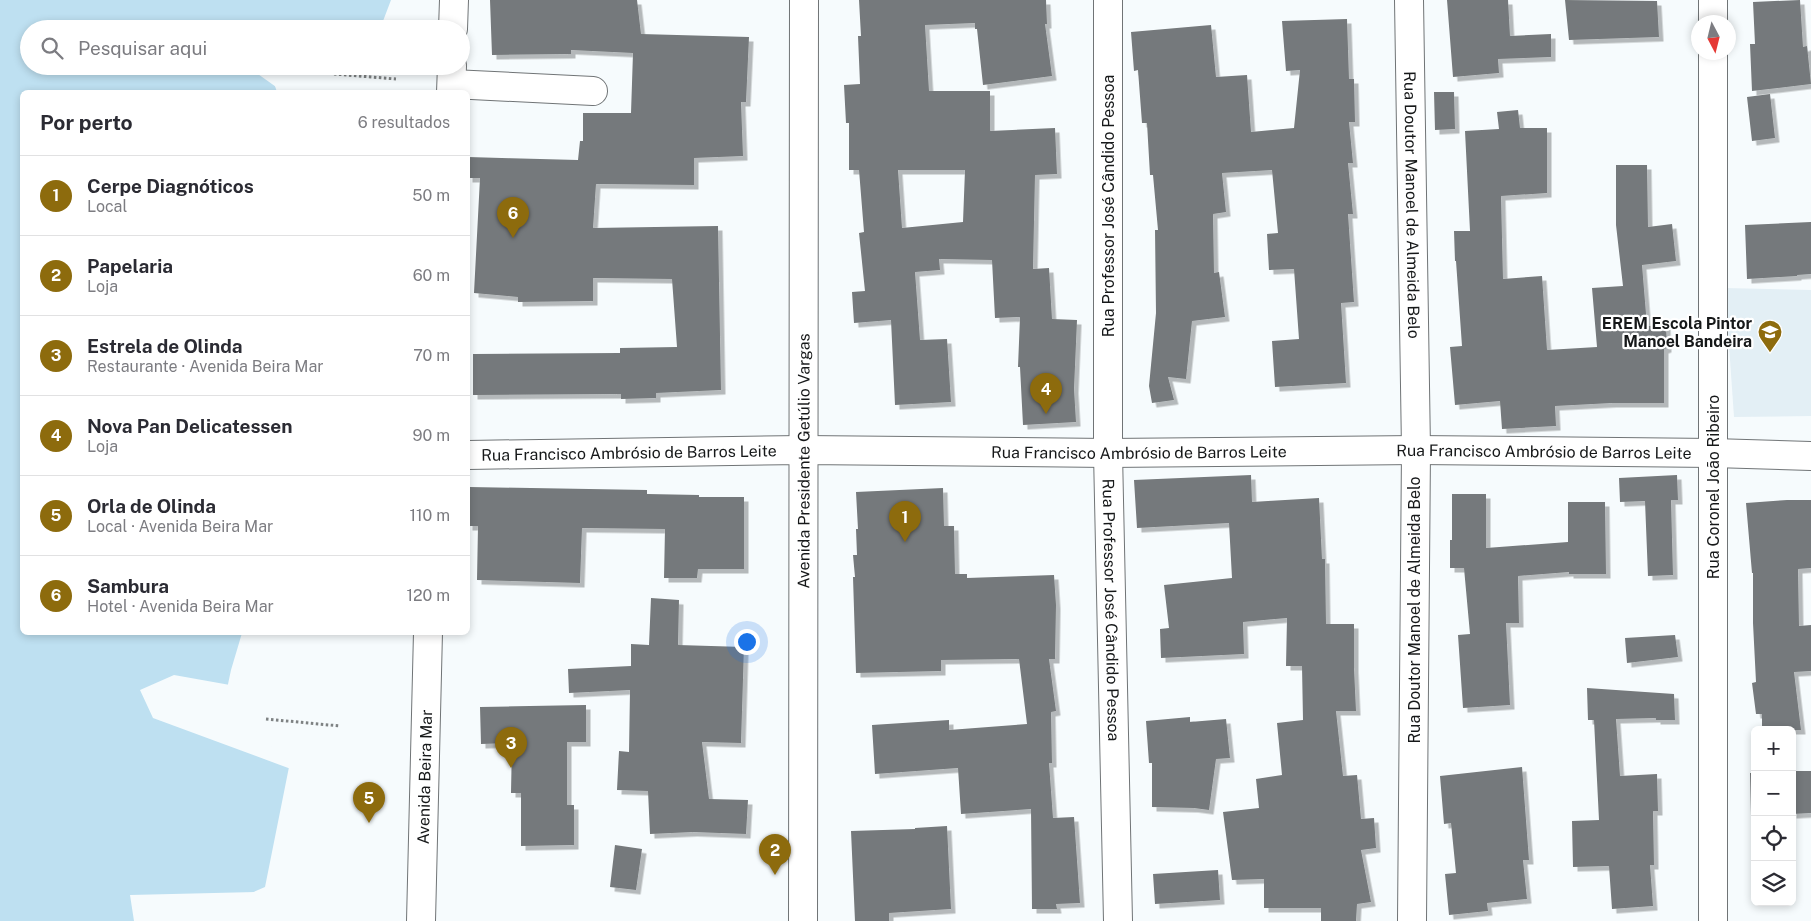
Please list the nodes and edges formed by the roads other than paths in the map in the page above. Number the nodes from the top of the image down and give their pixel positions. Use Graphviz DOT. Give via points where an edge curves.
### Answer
graph roads {
  1 [pos="454,0"];
  2 [pos="804,0"];
  3 [pos="1108,0"];
  4 [pos="1409,0"];
  5 [pos="1713,0"];
  6 [pos="1713,15"];
  7 [pos="453,20"];
  8 [pos="1713,60"];
  9 [pos="452,81"];
  10 [pos="593,91"];
  11 [pos="803,450"];
  12 [pos="1416,450"];
  13 [pos="1108,453"];
  14 [pos="1713,453"];
  15 [pos="470,455"];
  16 [pos="1811,456"];
  17 [pos="428,635"];
  18 [pos="421,921"];
  19 [pos="803,921"];
  20 [pos="1118,921"];
  21 [pos="1412,921"];
  22 [pos="1713,921"];
  1 -- 7 [label="street"];
  2 -- 11 [label="street, Avenida Presidente Getúlio Vargas"];
  3 -- 13 [label="street, Rua Professor José Cândido Pessoa"];
  4 -- 12 [label="street, Rua Doutor Manoel de Almeida Belo"];
  5 -- 6 [label="street"];
  8 -- 14 [label="street, Rua Coronel João Ribeiro"];
  9 -- 10 [label="street"];
  11 -- 13 [label="street, Rua Francisco Ambrósio de Barros Leite"];
  11 -- 15 [label="street, Rua Francisco Ambrósio de Barros Leite"];
  11 -- 19 [label="street, Avenida Presidente Getúlio Vargas"];
  12 -- 13 [label="street, Rua Francisco Ambrósio de Barros Leite"];
  12 -- 14 [label="street, Rua Francisco Ambrósio de Barros Leite"];
  12 -- 21 [label="street, Rua Doutor Manoel de Almeida Belo"];
  13 -- 20 [label="street, Rua Professor José Cândido Pessoa"];
  14 -- 16 [label="street, Rua Francisco Ambrósio de Barros Leite"];
  14 -- 22 [label="street, Rua Coronel João Ribeiro"];
  17 -- 18 [label="street, Avenida Beira Mar"];
}
